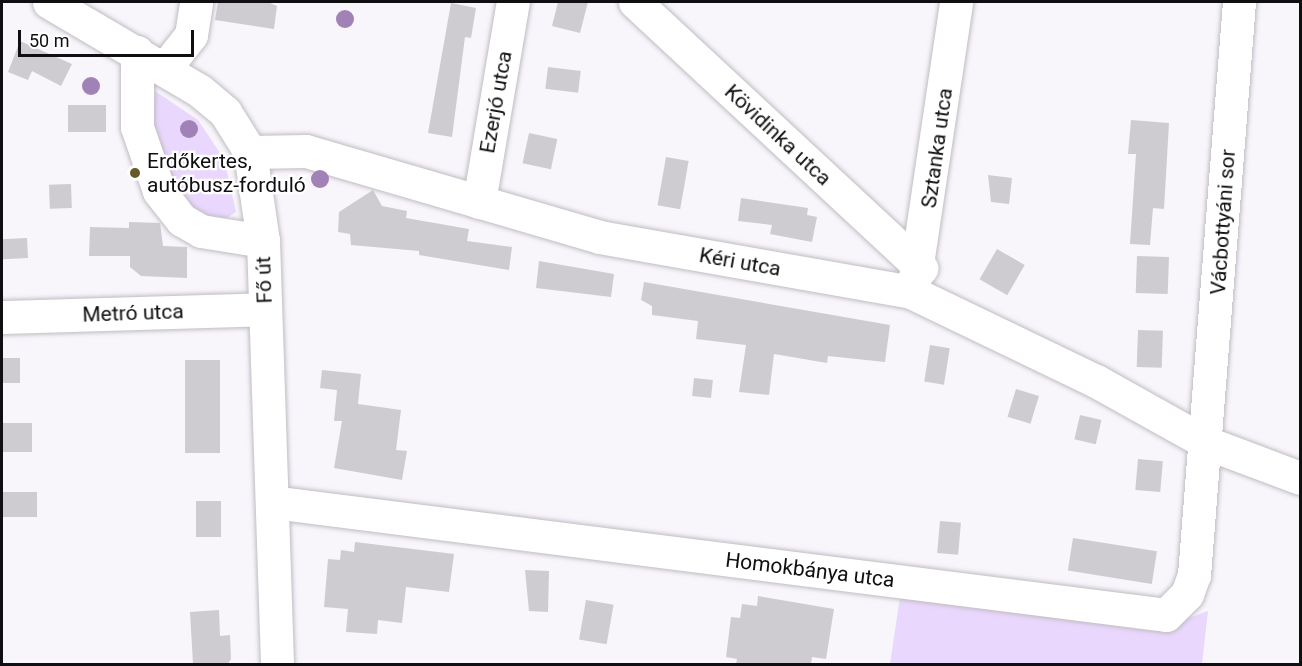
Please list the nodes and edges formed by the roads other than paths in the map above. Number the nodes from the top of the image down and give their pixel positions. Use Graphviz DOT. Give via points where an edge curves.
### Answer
graph roads {
  1 [pos="49,2"];
  2 [pos="196,2"];
  3 [pos="513,2"];
  4 [pos="635,2"];
  5 [pos="956,2"];
  6 [pos="1239,2"];
  7 [pos="151,60"];
  8 [pos="250,152"];
  9 [pos="479,202"];
  10 [pos="263,241"];
  11 [pos="916,280"];
  12 [pos="265,309"];
  13 [pos="2,317"];
  14 [pos="1207,443"];
  15 [pos="1300,478"];
  16 [pos="272,502"];
  17 [pos="277,664"];
  1 -- 7 [label="street, Fő út"];
  2 -- 7 [label="street" via="191,35"];
  3 -- 9 [label="street, Ezerjó utca"];
  4 -- 11 [label="street, Kövidinka utca"];
  5 -- 11 [label="street, Sztanka utca"];
  6 -- 14 [label="street, Vácbottyáni sor"];
  7 -- 8 [label="street, Fő út" via="225,112"];
  7 -- 10 [label="street" via="137,127 159,191 182,220 201,231"];
  8 -- 9 [label="street, Kéri utca" via="306,151"];
  8 -- 10 [label="street, Fő út"];
  9 -- 11 [label="street, Kéri utca" via="600,237"];
  10 -- 12 [label="street, Fő út"];
  11 -- 14 [label="street, Kéri utca"];
  12 -- 13 [label="street, Metró utca"];
  12 -- 16 [label="street, Fő út"];
  14 -- 15 [label="street, Kéri utca"];
  14 -- 16 [label="street, Homokbánya utca" via="1194,575 1187,594 1166,615"];
  16 -- 17 [label="street, Fő út"];
}
